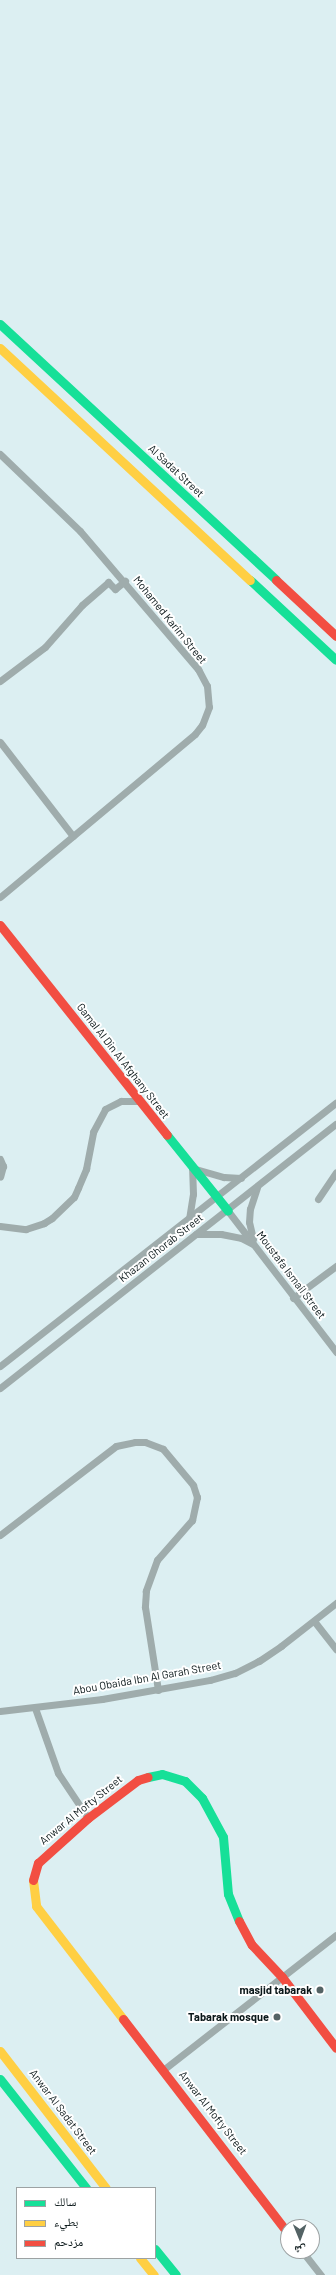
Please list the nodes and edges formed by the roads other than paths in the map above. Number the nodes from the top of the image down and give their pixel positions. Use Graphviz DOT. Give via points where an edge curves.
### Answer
graph roads {
  1 [pos="0,324"];
  2 [pos="0,348"];
  3 [pos="0,454"];
  4 [pos="125,581"];
  5 [pos="336,636"];
  6 [pos="336,660"];
  7 [pos="0,681"];
  8 [pos="0,742"];
  9 [pos="73,836"];
  10 [pos="0,898"];
  11 [pos="0,925"];
  12 [pos="140,1101"];
  13 [pos="336,1103"];
  14 [pos="336,1124"];
  15 [pos="0,1159"];
  16 [pos="192,1168"];
  17 [pos="336,1172"];
  18 [pos="0,1177"];
  19 [pos="241,1178"];
  20 [pos="258,1186"];
  21 [pos="216,1197"];
  22 [pos="318,1199"];
  23 [pos="228,1211"];
  24 [pos="189,1219"];
  25 [pos="0,1226"];
  26 [pos="196,1234"];
  27 [pos="256,1245"];
  28 [pos="336,1266"];
  29 [pos="293,1298"];
  30 [pos="336,1352"];
  31 [pos="0,1366"];
  32 [pos="0,1388"];
  33 [pos="0,1535"];
  34 [pos="336,1603"];
  35 [pos="314,1621"];
  36 [pos="336,1649"];
  37 [pos="158,1690"];
  38 [pos="35,1708"];
  39 [pos="0,1711"];
  40 [pos="88,1818"];
  41 [pos="336,1935"];
  42 [pos="282,1977"];
  43 [pos="336,2048"];
  44 [pos="0,2050"];
  45 [pos="163,2070"];
  46 [pos="0,2079"];
  47 [pos="85,2187"];
  48 [pos="105,2187"];
  49 [pos="280,2222"];
  50 [pos="156,2250"];
  51 [pos="141,2259"];
  52 [pos="308,2259"];
  53 [pos="154,2275"];
  54 [pos="176,2275"];
  55 [pos="321,2275"];
  1 -- 5 [label="street, Al Sadat Street"];
  2 -- 6 [label="street"];
  3 -- 4 [label="street, Mohamed Karim Street" via="80,531"];
  4 -- 7 [label="street" via="115,589 108,582 82,605 45,647"];
  4 -- 9 [label="street, Mohamed Karim Street" via="198,669 207,686 209,707 202,725 195,734"];
  8 -- 9 [label="street"];
  9 -- 10 [label="street, Mohamed Karim Street"];
  11 -- 12 [label="street, Gamal Al Din Al Afghany Street"];
  12 -- 16 [label="street, Gamal Al Din Al Afghany Street"];
  12 -- 25 [label="street" via="121,1101 105,1109 93,1132 86,1169 74,1198 52,1218 26,1229"];
  13 -- 19 [label="street, Khazan Ghorab Street"];
  14 -- 20 [label="street, Khazan Ghorab Street"];
  15 -- 18 [label="street" via="3,1166"];
  16 -- 19 [label="street" via="213,1175"];
  16 -- 21 [label="street, Gamal Al Din Al Afghany Street"];
  16 -- 24 [label="street" via="193,1194"];
  17 -- 22 [label="street"];
  19 -- 21 [label="street, Khazan Ghorab Street"];
  20 -- 23 [label="street, Khazan Ghorab Street"];
  20 -- 27 [label="street" via="252,1198 249,1222"];
  21 -- 23 [label="street, Gamal Al Din Al Afghany Street"];
  21 -- 24 [label="street, Khazan Ghorab Street"];
  23 -- 26 [label="street, Khazan Ghorab Street"];
  23 -- 27 [label="street, Moustafa Ismail Street"];
  24 -- 31 [label="street, Khazan Ghorab Street"];
  26 -- 27 [label="street" via="221,1234 241,1238"];
  26 -- 32 [label="street, Khazan Ghorab Street"];
  27 -- 29 [label="street, Moustafa Ismail Street"];
  28 -- 29 [label="street"];
  29 -- 30 [label="street, Moustafa Ismail Street"];
  33 -- 37 [label="street" via="116,1446 145,1442 163,1449 193,1485 196,1497 192,1520 157,1560 146,1591 145,1607"];
  34 -- 35 [label="street, Abou Obaida Ibn Al Garah Street"];
  35 -- 36 [label="street"];
  35 -- 37 [label="street, Abou Obaida Ibn Al Garah Street" via="259,1661 236,1672"];
  37 -- 38 [label="street, Abou Obaida Ibn Al Garah Street"];
  38 -- 39 [label="street, Abou Obaida Ibn Al Garah Street"];
  38 -- 40 [label="street" via="58,1773"];
  40 -- 42 [label="street, Anwar Al Mofty Street" via="138,1780 150,1776 174,1776 194,1788 223,1837 228,1894 242,1929 252,1945"];
  40 -- 45 [label="street, Anwar Al Mofty Street" via="38,1863 32,1884 33,1896 44,1917"];
  41 -- 42 [label="street"];
  42 -- 43 [label="street, Anwar Al Mofty Street"];
  42 -- 45 [label="street"];
  44 -- 48 [label="street, Anwar Al Sadat Street"];
  45 -- 49 [label="street, Anwar Al Mofty Street"];
  46 -- 47 [label="street"];
  50 -- 54 [label="street"];
  51 -- 53 [label="street"];
  52 -- 55 [label="street"];
}
